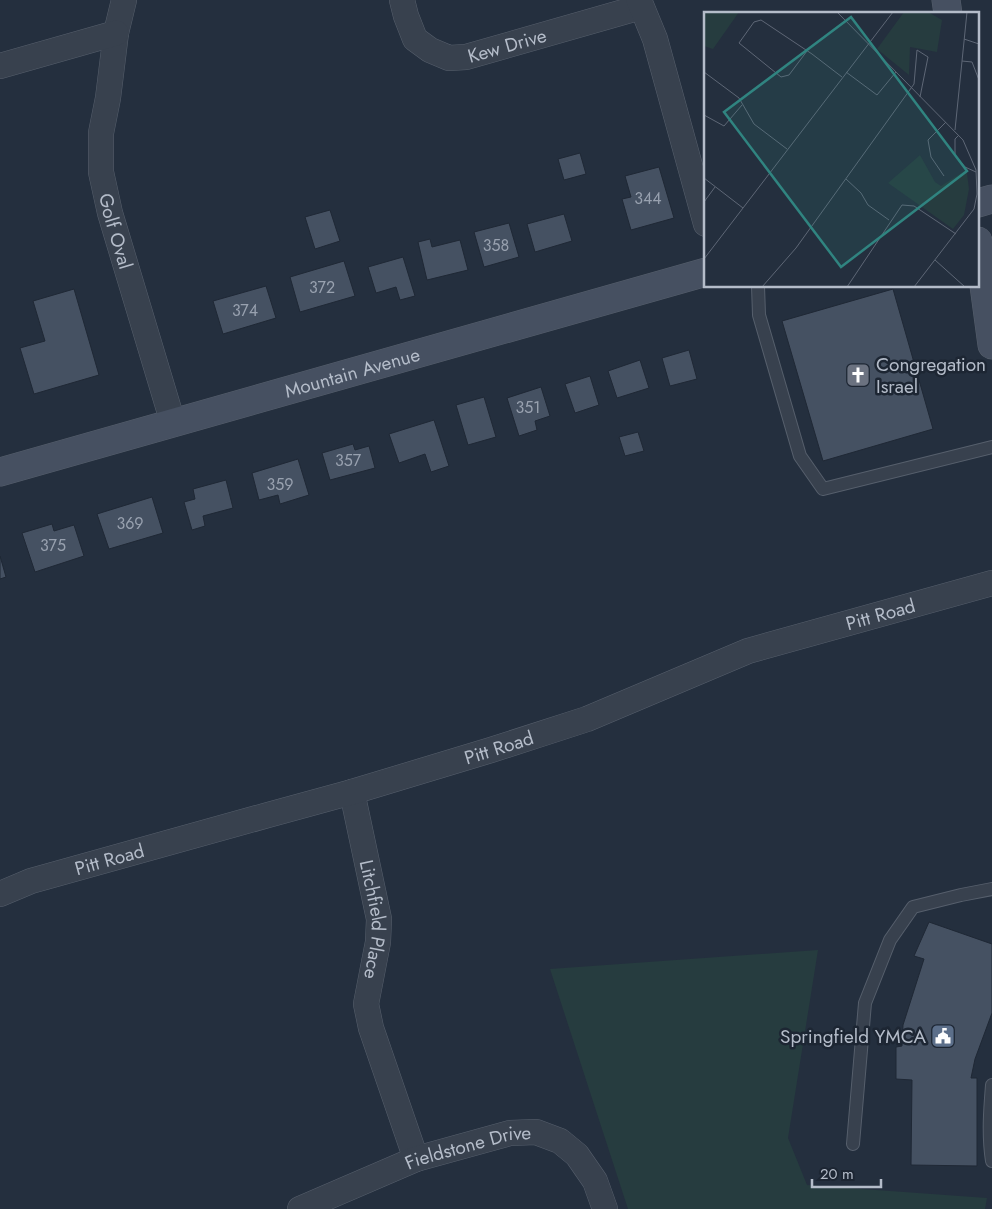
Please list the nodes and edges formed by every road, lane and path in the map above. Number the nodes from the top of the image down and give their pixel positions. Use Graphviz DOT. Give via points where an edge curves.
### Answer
graph roads {
  1 [pos="124,0"];
  2 [pos="402,0"];
  3 [pos="640,3"];
  4 [pos="116,33"];
  5 [pos="0,66"];
  6 [pos="704,217"];
  7 [pos="980,256"];
  8 [pos="704,273"];
  9 [pos="758,288"];
  10 [pos="992,346"];
  11 [pos="173,423"];
  12 [pos="992,447"];
  13 [pos="0,472"];
  14 [pos="992,583"];
  15 [pos="352,792"];
  16 [pos="992,889"];
  17 [pos="0,894"];
  18 [pos="992,1085"];
  19 [pos="853,1144"];
  20 [pos="416,1159"];
  21 [pos="992,1161"];
  22 [pos="300,1209"];
  23 [pos="605,1209"];
  1 -- 4 [label="street, Golf Oval"];
  2 -- 3 [label="street, Kew Drive" via="415,39 449,58 466,57"];
  3 -- 6 [label="street, Kew Drive" via="655,39"];
  4 -- 5 [label="street"];
  4 -- 11 [label="street, Golf Oval" via="101,132 101,172 110,213"];
  7 -- 10 [label="street"];
  8 -- 11 [label="street, Mountain Avenue"];
  9 -- 12 [label="lane" via="759,315 800,456 823,489"];
  11 -- 13 [label="street, Mountain Avenue"];
  14 -- 15 [label="street, Pitt Road" via="748,651 587,719"];
  15 -- 17 [label="street, Pitt Road" via="31,881"];
  15 -- 20 [label="street, Litchfield Place" via="379,919 366,1004 371,1028"];
  16 -- 19 [label="lane" via="913,907 890,940 865,1003"];
  18 -- 21 [label="lane"];
  20 -- 22 [label="street, Fieldstone Drive"];
  20 -- 23 [label="street, Fieldstone Drive" via="510,1133 536,1132 560,1140 577,1155 595,1181"];
}
